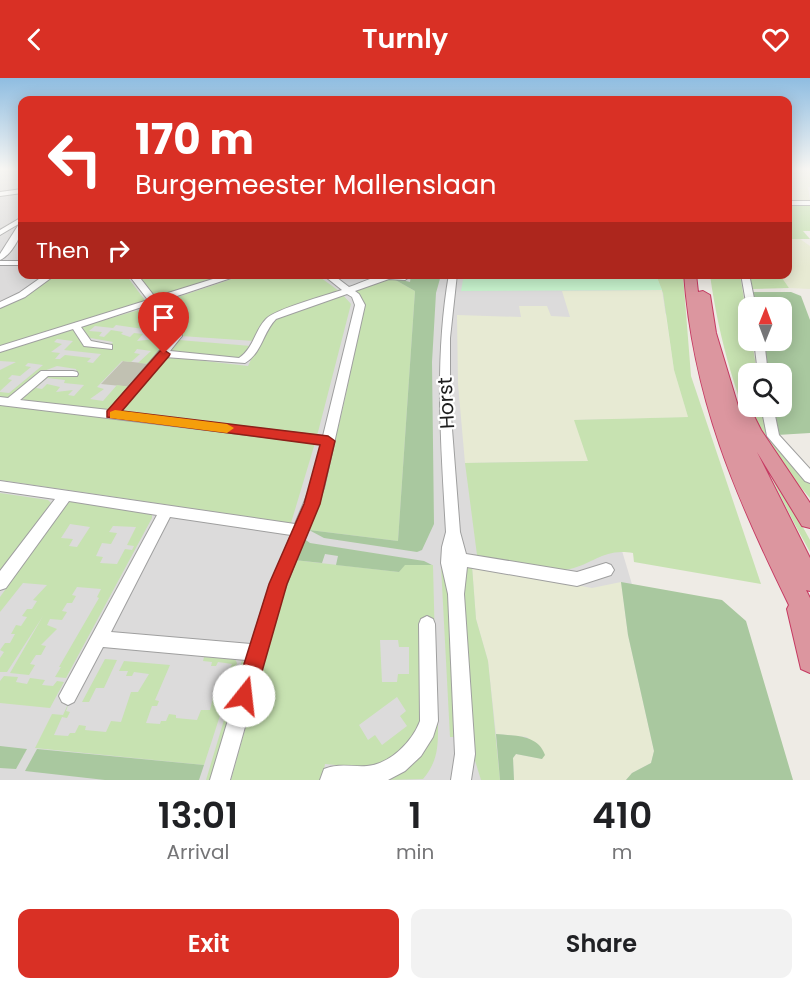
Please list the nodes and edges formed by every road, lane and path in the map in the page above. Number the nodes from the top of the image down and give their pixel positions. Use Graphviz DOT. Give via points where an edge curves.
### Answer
graph roads {
  1 [pos="810,202"];
  2 [pos="792,203"];
  3 [pos="18,221"];
  4 [pos="18,231"];
  5 [pos="1,232"];
  6 [pos="0,258"];
  7 [pos="0,263"];
  8 [pos="18,263"];
  9 [pos="44,279"];
  10 [pos="136,279"];
  11 [pos="224,279"];
  12 [pos="333,279"];
  13 [pos="379,279"];
  14 [pos="452,279"];
  15 [pos="691,279"];
  16 [pos="703,279"];
  17 [pos="746,279"];
  18 [pos="348,290"];
  19 [pos="750,297"];
  20 [pos="155,303"];
  21 [pos="0,305"];
  22 [pos="76,327"];
  23 [pos="108,347"];
  24 [pos="0,349"];
  25 [pos="714,352"];
  26 [pos="164,354"];
  27 [pos="73,374"];
  28 [pos="6,401"];
  29 [pos="112,414"];
  30 [pos="769,417"];
  31 [pos="328,441"];
  32 [pos="810,478"];
  33 [pos="0,486"];
  34 [pos="65,496"];
  35 [pos="166,511"];
  36 [pos="810,520"];
  37 [pos="301,531"];
  38 [pos="454,560"];
  39 [pos="606,570"];
  40 [pos="0,583"];
  41 [pos="804,590"];
  42 [pos="810,622"];
  43 [pos="427,624"];
  44 [pos="98,639"];
  45 [pos="257,653"];
  46 [pos="810,660"];
  47 [pos="68,696"];
  48 [pos="220,780"];
  49 [pos="330,780"];
  50 [pos="460,780"];
  1 -- 2 [label="street"];
  3 -- 5 [label="street"];
  4 -- 6 [label="street" via="11,247"];
  7 -- 8 [label="street"];
  9 -- 21 [label="street"];
  10 -- 20 [label="street"];
  11 -- 20 [label="street"];
  12 -- 18 [label="street"];
  13 -- 18 [label="street"];
  14 -- 38 [label="street, Horst" via="445,314 444,365"];
  15 -- 41 [label="highway" via="700,355 719,417 753,503"];
  16 -- 25 [label="highway"];
  17 -- 19 [label="street"];
  18 -- 26 [label="street" via="273,317 246,359"];
  18 -- 31 [label="street" via="360,305"];
  20 -- 22 [label="street"];
  20 -- 26 [label="street" via="177,331 176,340"];
  22 -- 23 [label="street" via="85,343"];
  22 -- 24 [label="street"];
  25 -- 36 [label="highway" via="753,431"];
  25 -- 41 [label="highway" via="746,447"];
  26 -- 29 [label="street"];
  27 -- 28 [label="street" via="45,373"];
  28 -- 29 [label="street"];
  29 -- 31 [label="street"];
  30 -- 32 [label="street" via="772,436"];
  31 -- 37 [label="street"];
  33 -- 34 [label="street"];
  34 -- 35 [label="street"];
  34 -- 40 [label="street"];
  35 -- 37 [label="street"];
  35 -- 44 [label="street"];
  37 -- 45 [label="street" via="278,584"];
  38 -- 39 [label="street" via="577,579"];
  38 -- 50 [label="street, Horst" via="450,581 456,594 465,754"];
  41 -- 42 [label="highway"];
  41 -- 46 [label="highway" via="805,645"];
  43 -- 49 [label="street" via="426,735 410,753 380,774 344,774 331,776"];
  44 -- 45 [label="street"];
  44 -- 47 [label="street"];
  45 -- 48 [label="street"];
}
